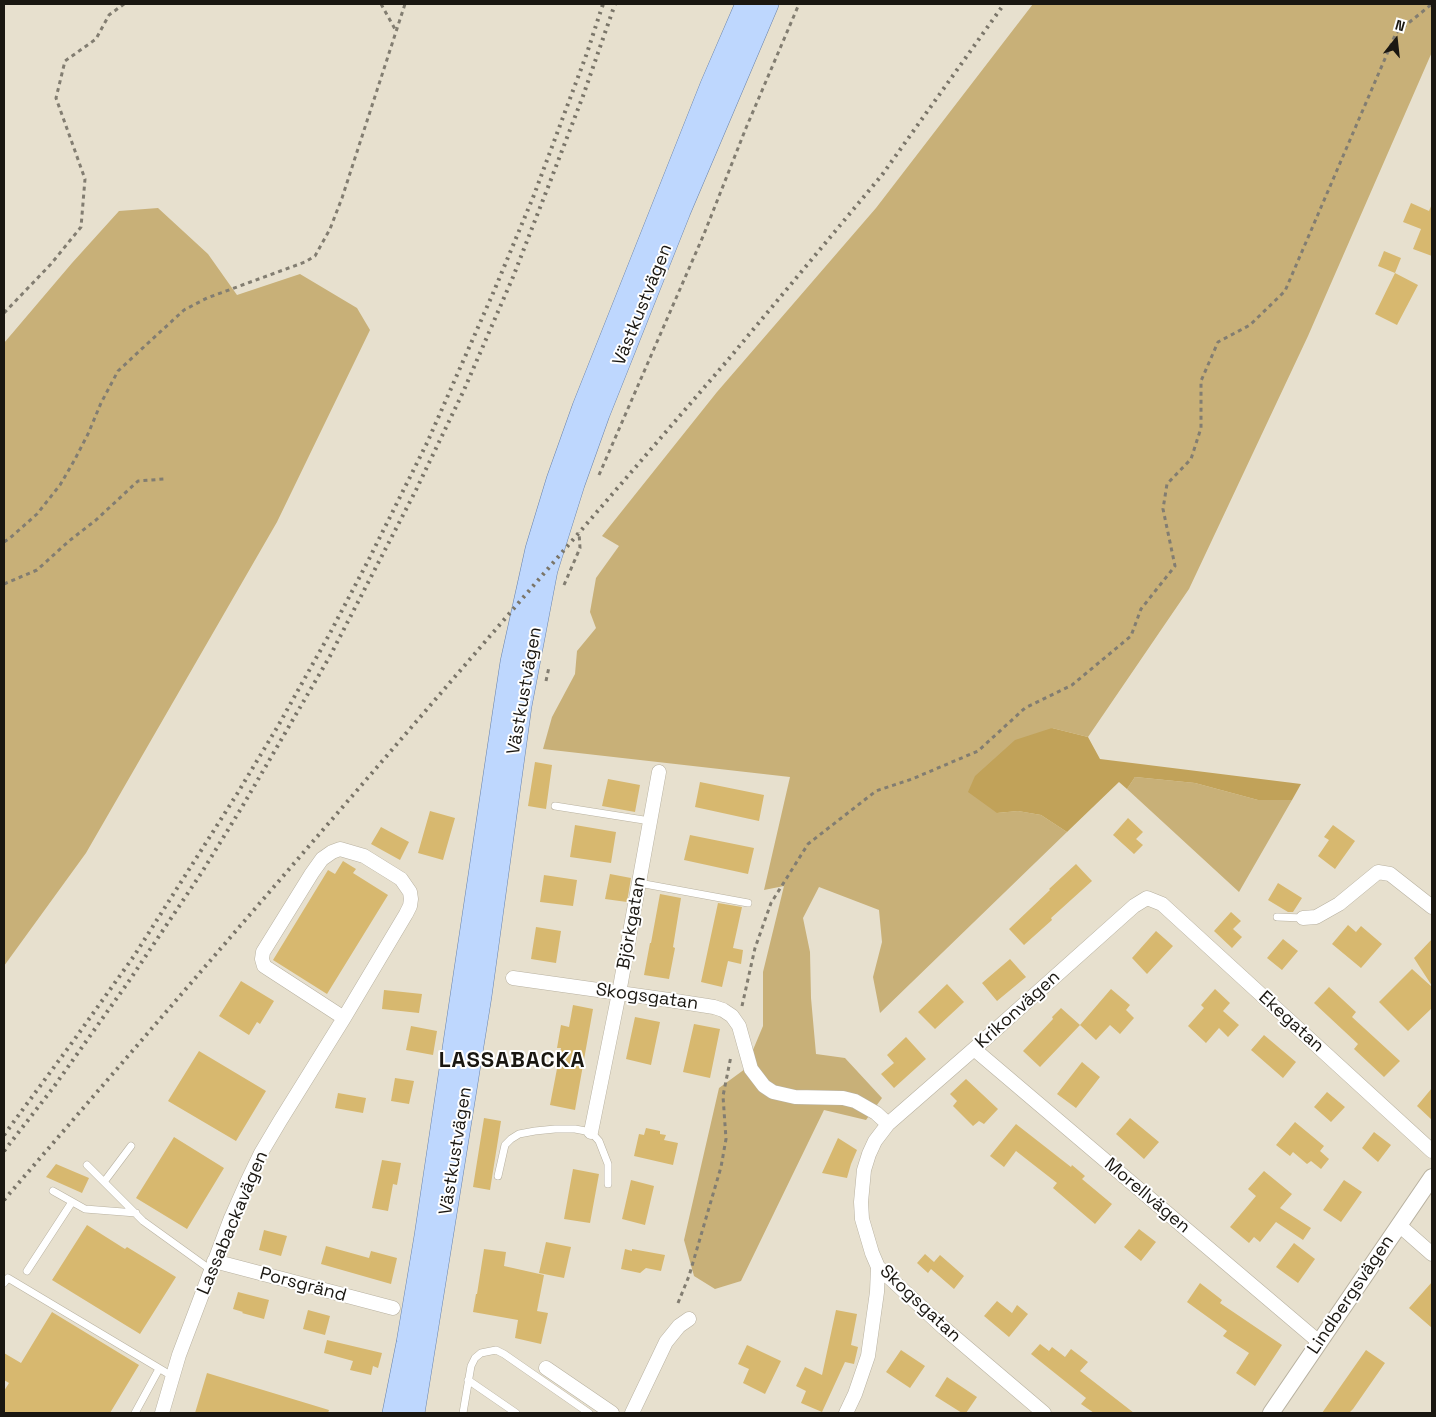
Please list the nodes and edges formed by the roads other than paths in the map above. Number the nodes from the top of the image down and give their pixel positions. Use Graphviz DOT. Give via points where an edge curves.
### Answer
graph roads {
  1 [pos="746,4"];
  2 [pos="768,4"];
  3 [pos="659,772"];
  4 [pos="555,806"];
  5 [pos="650,821"];
  6 [pos="639,883"];
  7 [pos="1147,898"];
  8 [pos="748,903"];
  9 [pos="1432,907"];
  10 [pos="1277,917"];
  11 [pos="1303,918"];
  12 [pos="513,978"];
  13 [pos="619,993"];
  14 [pos="344,1018"];
  15 [pos="974,1049"];
  16 [pos="888,1124"];
  17 [pos="591,1132"];
  18 [pos="131,1146"];
  19 [pos="1432,1151"];
  20 [pos="87,1165"];
  21 [pos="498,1176"];
  22 [pos="1432,1177"];
  23 [pos="104,1182"];
  24 [pos="608,1184"];
  25 [pos="53,1191"];
  26 [pos="72,1202"];
  27 [pos="136,1214"];
  28 [pos="1399,1225"];
  29 [pos="1432,1254"];
  30 [pos="213,1266"];
  31 [pos="878,1268"];
  32 [pos="26,1272"];
  33 [pos="4,1283"];
  34 [pos="393,1308"];
  35 [pos="688,1319"];
  36 [pos="1319,1342"];
  37 [pos="546,1368"];
  38 [pos="165,1373"];
  39 [pos="468,1380"];
  40 [pos="135,1413"];
  41 [pos="162,1413"];
  42 [pos="393,1413"];
  43 [pos="414,1413"];
  44 [pos="463,1413"];
  45 [pos="516,1413"];
  46 [pos="590,1413"];
  47 [pos="612,1413"];
  48 [pos="632,1413"];
  49 [pos="847,1413"];
  50 [pos="1044,1413"];
  51 [pos="1271,1413"];
  1 -- 42 [label="main road, Västkustvägen" via="583,408 536,549 511,662 420,1271"];
  2 -- 43 [label="main road, Västkustvägen" via="599,414 547,570 521,706 480,996"];
  3 -- 5 [label="street, Björkgatan"];
  4 -- 5 [label="lane"];
  5 -- 6 [label="street, Björkgatan"];
  6 -- 8 [label="lane"];
  6 -- 13 [label="street, Björkgatan"];
  7 -- 15 [label="street, Krikonvägen" via="1134,906"];
  7 -- 19 [label="street, Ekegatan" via="1162,904"];
  9 -- 11 [label="street" via="1390,874 1378,872 1339,904 1316,917"];
  10 -- 11 [label="lane"];
  12 -- 13 [label="street, Skogsgatan"];
  13 -- 16 [label="street, Skogsgatan" via="723,1010 738,1025 751,1070 772,1092 855,1101"];
  13 -- 17 [label="street, Björkgatan"];
  14 -- 14 [label="street, Lassabackavägen" via="406,914 411,899 401,879 364,856 340,849 322,859 312,873 263,952 262,959 264,966"];
  14 -- 30 [label="street, Lassabackavägen" via="262,1153"];
  15 -- 16 [label="street, Krikonvägen"];
  15 -- 36 [label="street, Morellvägen"];
  16 -- 31 [label="street, Skogsgatan" via="869,1154 862,1186 862,1219"];
  17 -- 21 [label="lane" via="555,1129 519,1134 505,1145"];
  17 -- 24 [label="lane" via="605,1154"];
  18 -- 23 [label="lane"];
  20 -- 23 [label="lane"];
  22 -- 28 [label="street, Lindbergsvägen"];
  23 -- 27 [label="lane"];
  25 -- 26 [label="lane"];
  26 -- 27 [label="lane" via="85,1209"];
  26 -- 32 [label="lane"];
  27 -- 30 [label="lane"];
  28 -- 29 [label="street"];
  28 -- 36 [label="street, Lindbergsvägen"];
  30 -- 34 [label="street, Porsgränd"];
  30 -- 38 [label="street, Lassabackavägen" via="178,1355"];
  31 -- 49 [label="street" via="868,1356"];
  31 -- 50 [label="street, Skogsgatan"];
  33 -- 38 [label="lane" via="8,1278"];
  35 -- 48 [label="street" via="666,1342"];
  36 -- 51 [label="street, Lindbergsvägen"];
  37 -- 47 [label="street"];
  38 -- 40 [label="lane"];
  38 -- 41 [label="street, Lassabackavägen"];
  39 -- 44 [label="lane"];
  39 -- 45 [label="lane"];
  39 -- 46 [label="lane" via="475,1358 481,1353 496,1350"];
}
